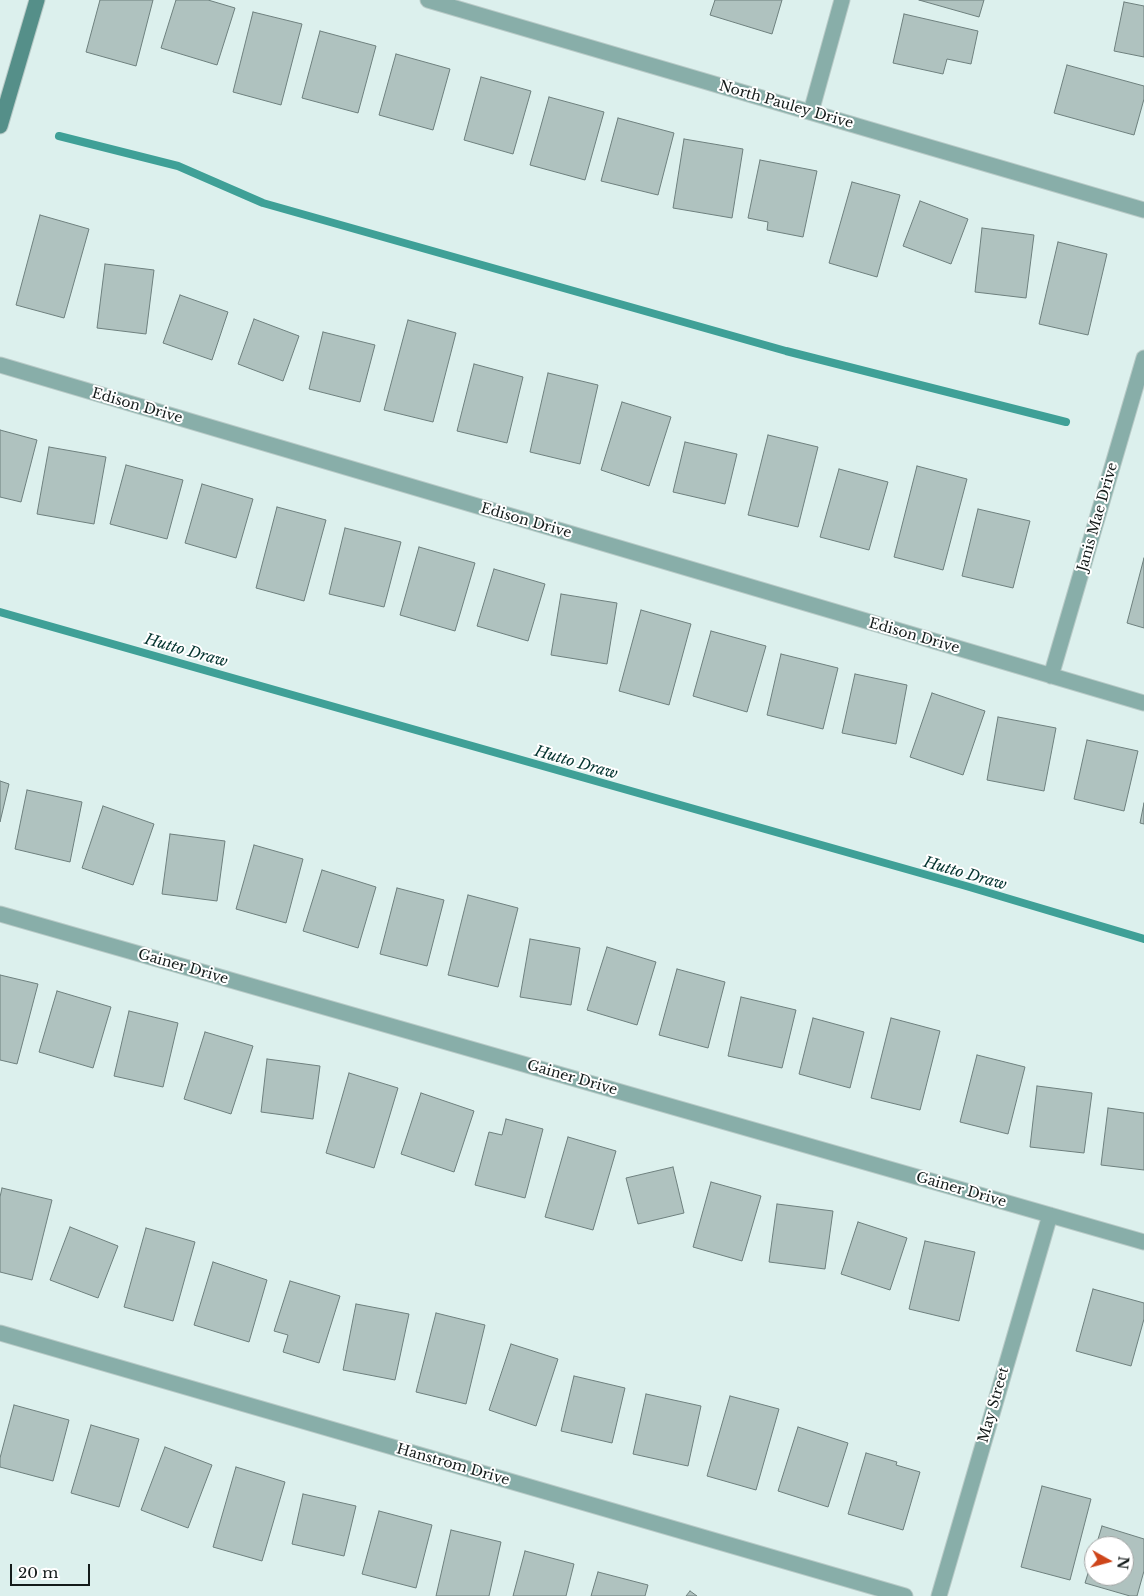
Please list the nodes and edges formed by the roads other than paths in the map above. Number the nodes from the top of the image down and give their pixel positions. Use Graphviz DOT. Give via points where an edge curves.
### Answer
graph roads {
  1 [pos="37,0"];
  2 [pos="428,0"];
  3 [pos="842,0"];
  4 [pos="455,4"];
  5 [pos="811,112"];
  6 [pos="0,126"];
  7 [pos="1144,210"];
  8 [pos="1144,358"];
  9 [pos="0,365"];
  10 [pos="1051,676"];
  11 [pos="1144,703"];
  12 [pos="0,914"];
  13 [pos="1050,1215"];
  14 [pos="1144,1242"];
  15 [pos="0,1333"];
  16 [pos="905,1596"];
  17 [pos="938,1596"];
  1 -- 6 [label="street"];
  2 -- 4 [label="street, North Pauley Drive"];
  3 -- 5 [label="street"];
  4 -- 5 [label="street, North Pauley Drive"];
  5 -- 7 [label="street, North Pauley Drive"];
  8 -- 10 [label="street, Janis Mae Drive"];
  9 -- 10 [label="street, Edison Drive"];
  10 -- 11 [label="street, Edison Drive"];
  12 -- 13 [label="street, Gainer Drive"];
  13 -- 14 [label="street, Gainer Drive"];
  13 -- 17 [label="street, May Street"];
  15 -- 16 [label="street, Hanstrom Drive"];
}
